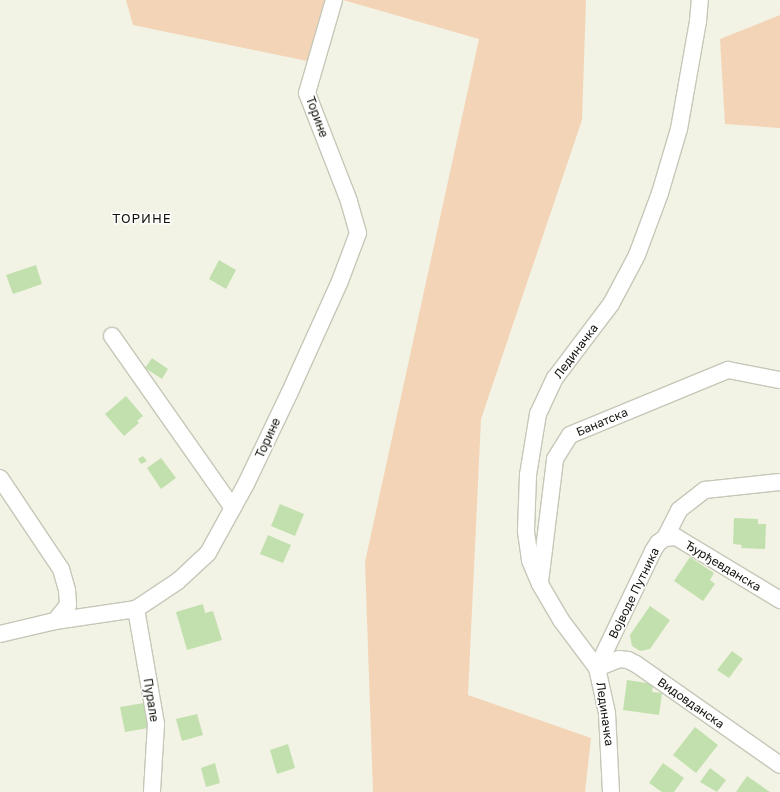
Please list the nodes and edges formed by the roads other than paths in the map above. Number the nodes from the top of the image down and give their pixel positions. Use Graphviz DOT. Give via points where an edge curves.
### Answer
graph roads {
  1 [pos="334,0"];
  2 [pos="700,0"];
  3 [pos="112,336"];
  4 [pos="780,380"];
  5 [pos="0,478"];
  6 [pos="780,482"];
  7 [pos="5,494"];
  8 [pos="232,508"];
  9 [pos="666,538"];
  10 [pos="540,584"];
  11 [pos="780,600"];
  12 [pos="136,609"];
  13 [pos="55,621"];
  14 [pos="0,634"];
  15 [pos="597,668"];
  16 [pos="780,765"];
  17 [pos="152,792"];
  18 [pos="611,792"];
  1 -- 8 [label="street, Торине" via="307,93 349,201 358,233 340,281 259,457"];
  2 -- 10 [label="street, Лединачка" via="680,129 637,255 611,304 555,378 538,414 528,475 526,530 530,560"];
  3 -- 8 [label="street"];
  4 -- 10 [label="street, Банатска" via="728,370 570,435 555,459"];
  5 -- 7 [label="street"];
  6 -- 9 [label="street, Војводе Путника" via="705,490 679,510"];
  7 -- 13 [label="street" via="61,569 68,605"];
  8 -- 12 [label="street, Торине" via="208,553 178,581"];
  9 -- 11 [label="street, Ђурђевданска" via="676,537"];
  9 -- 15 [label="street, Војводе Путника" via="658,543 653,551"];
  10 -- 15 [label="street, Лединачка" via="561,620"];
  12 -- 13 [label="street, Торине"];
  12 -- 17 [label="street, Пурале" via="156,724"];
  13 -- 14 [label="street"];
  15 -- 16 [label="street, Видовданска" via="619,660 628,660 636,664"];
  15 -- 18 [label="street, Лединачка" via="607,713"];
}
